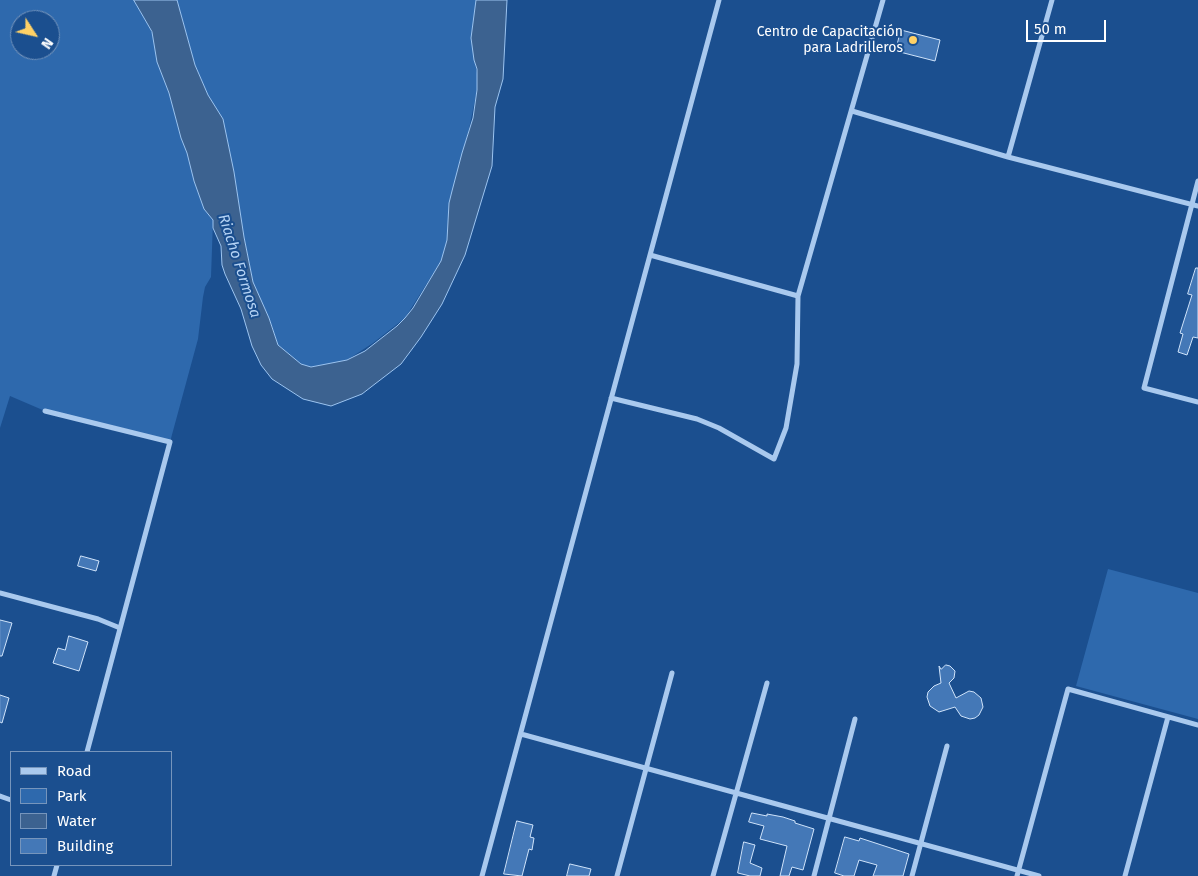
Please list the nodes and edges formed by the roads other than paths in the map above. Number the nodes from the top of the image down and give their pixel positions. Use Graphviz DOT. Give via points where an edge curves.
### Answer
graph roads {
  1 [pos="719,0"];
  2 [pos="883,0"];
  3 [pos="1052,0"];
  4 [pos="852,110"];
  5 [pos="1008,157"];
  6 [pos="1198,181"];
  7 [pos="1195,206"];
  8 [pos="650,255"];
  9 [pos="798,296"];
  10 [pos="612,398"];
  11 [pos="1198,402"];
  12 [pos="45,411"];
  13 [pos="0,592"];
  14 [pos="120,628"];
  15 [pos="672,673"];
  16 [pos="767,683"];
  17 [pos="1168,716"];
  18 [pos="855,719"];
  19 [pos="1198,725"];
  20 [pos="521,734"];
  21 [pos="947,746"];
  22 [pos="87,751"];
  23 [pos="646,768"];
  24 [pos="736,793"];
  25 [pos="830,819"];
  26 [pos="920,844"];
  27 [pos="1017,873"];
  28 [pos="482,876"];
  29 [pos="617,876"];
  30 [pos="713,876"];
  31 [pos="814,876"];
  32 [pos="912,876"];
  33 [pos="1038,876"];
  34 [pos="1125,876"];
  1 -- 8 [label="street"];
  2 -- 4 [label="street"];
  3 -- 5 [label="street"];
  4 -- 5 [label="street"];
  4 -- 9 [label="street"];
  5 -- 7 [label="street"];
  6 -- 7 [label="street"];
  7 -- 11 [label="street" via="1144,388"];
  8 -- 9 [label="street"];
  8 -- 10 [label="street"];
  9 -- 10 [label="street" via="797,364 786,428 774,459 697,419"];
  10 -- 20 [label="street"];
  12 -- 14 [label="street" via="170,442"];
  13 -- 14 [label="street"];
  14 -- 22 [label="street"];
  15 -- 23 [label="street"];
  16 -- 24 [label="street"];
  17 -- 19 [label="street"];
  17 -- 27 [label="street" via="1068,689"];
  17 -- 34 [label="street"];
  18 -- 25 [label="street"];
  20 -- 23 [label="street"];
  20 -- 28 [label="street"];
  21 -- 26 [label="street"];
  23 -- 24 [label="street"];
  23 -- 29 [label="street"];
  24 -- 25 [label="street"];
  24 -- 30 [label="street"];
  25 -- 26 [label="street"];
  25 -- 31 [label="street"];
  26 -- 27 [label="street"];
  26 -- 32 [label="street"];
  27 -- 33 [label="street"];
}
